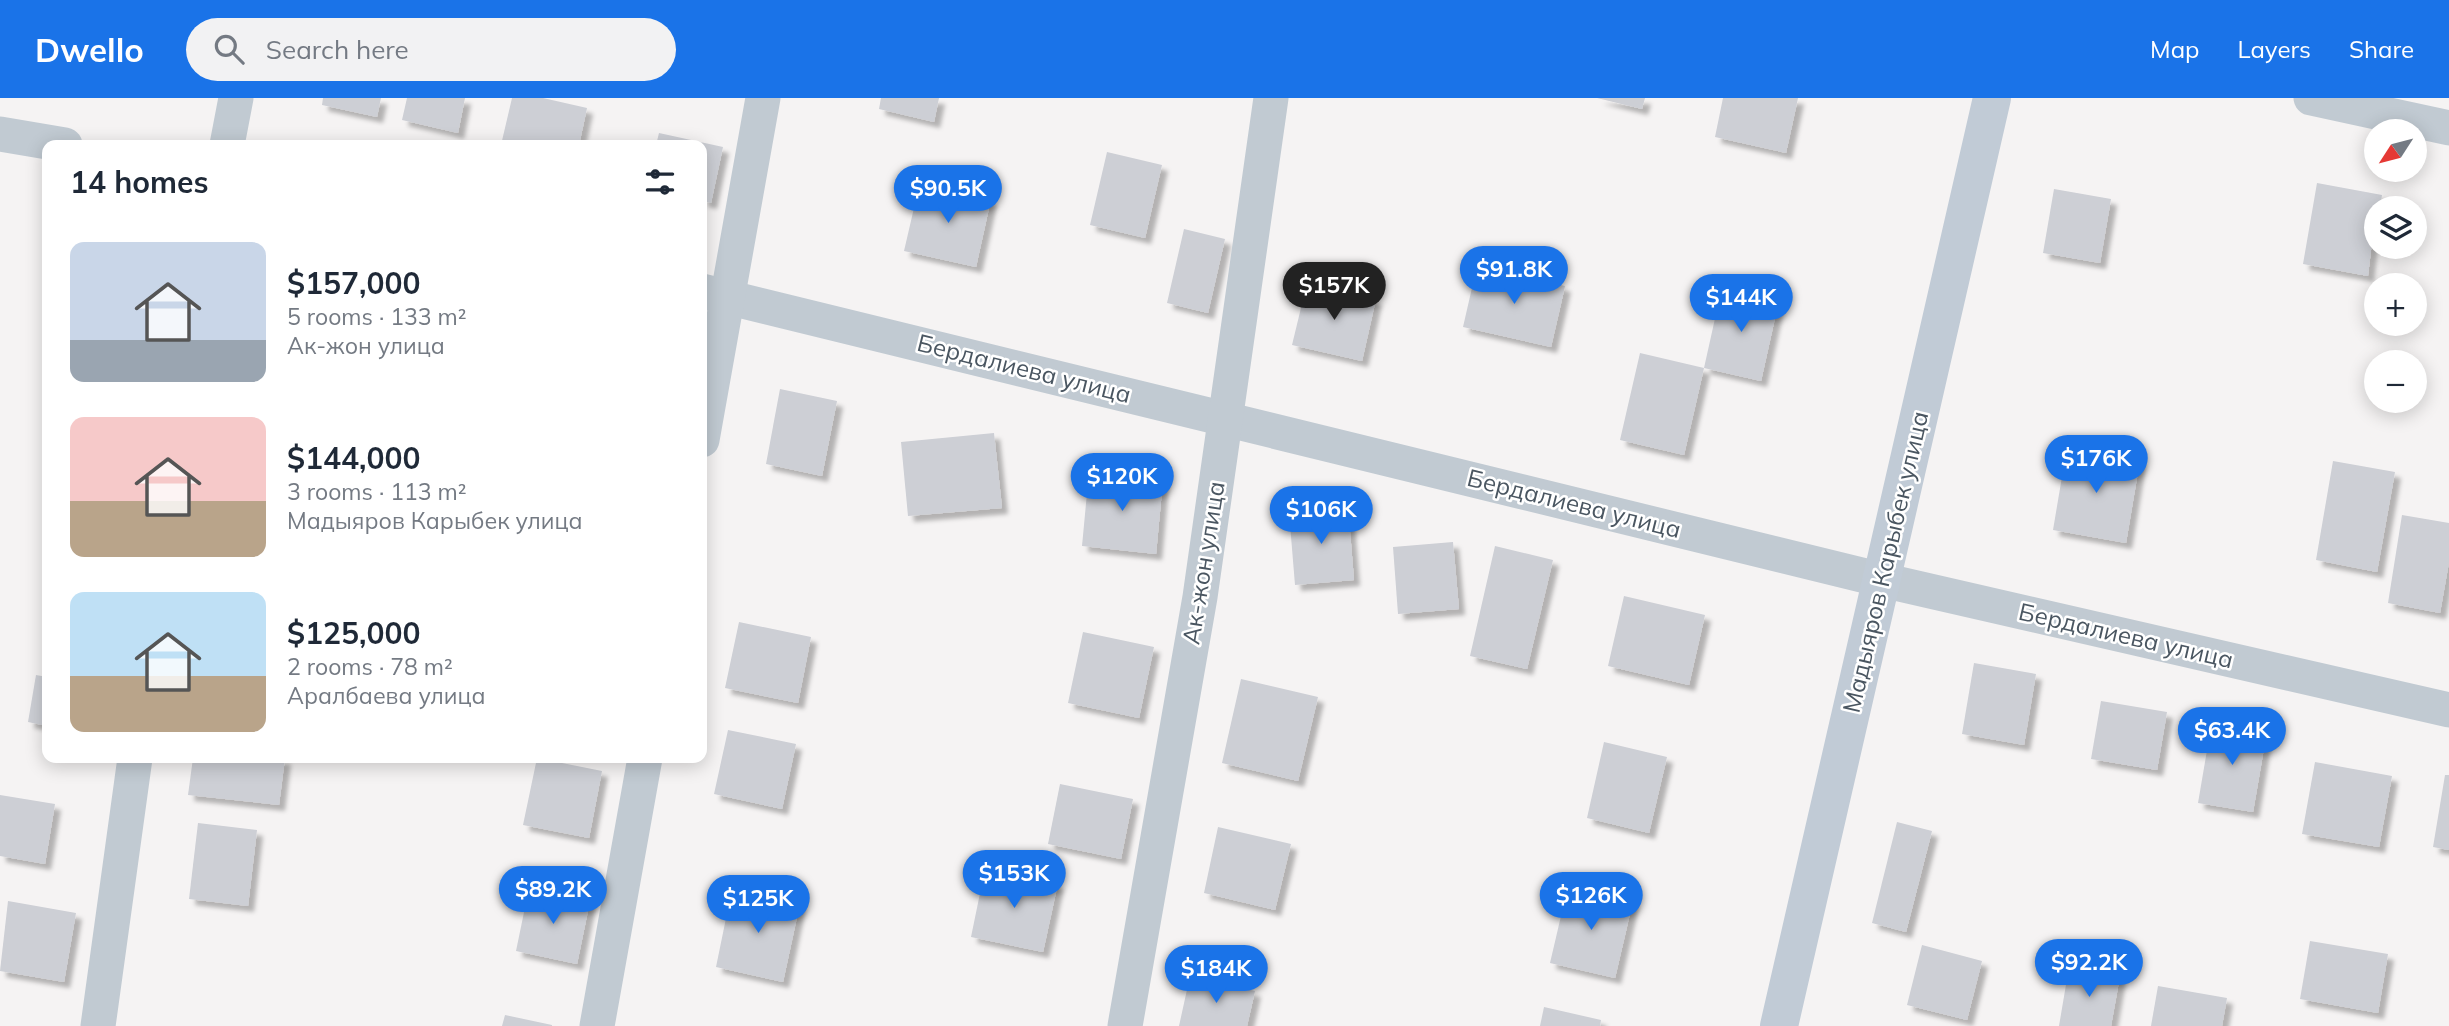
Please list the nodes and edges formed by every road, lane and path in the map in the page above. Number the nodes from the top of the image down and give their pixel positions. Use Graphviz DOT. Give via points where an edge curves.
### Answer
graph roads {
  1 [pos="236,98"];
  2 [pos="763,98"];
  3 [pos="1271,98"];
  4 [pos="1992,98"];
  5 [pos="2311,98"];
  6 [pos="2449,128"];
  7 [pos="0,134"];
  8 [pos="228,140"];
  9 [pos="42,141"];
  10 [pos="715,294"];
  11 [pos="707,384"];
  12 [pos="1225,419"];
  13 [pos="1882,580"];
  14 [pos="2449,710"];
  15 [pos="134,763"];
  16 [pos="644,763"];
  17 [pos="1785,1025"];
  18 [pos="99,1026"];
  19 [pos="597,1026"];
  20 [pos="1125,1026"];
  1 -- 8 [label="street"];
  2 -- 10 [label="street"];
  3 -- 12 [label="street, Ак-жон улица"];
  4 -- 13 [label="street, Мадыяров Карыбек улица"];
  5 -- 6 [label="street"];
  7 -- 9 [label="street"];
  10 -- 11 [label="street"];
  10 -- 12 [label="street, Бердалиева улица"];
  12 -- 13 [label="street, Бердалиева улица"];
  12 -- 20 [label="street, Ак-жон улица" via="1200,597"];
  13 -- 14 [label="street, Бердалиева улица"];
  13 -- 17 [label="street, Мадыяров Карыбек улица"];
  15 -- 18 [label="street"];
  16 -- 19 [label="street"];
}
